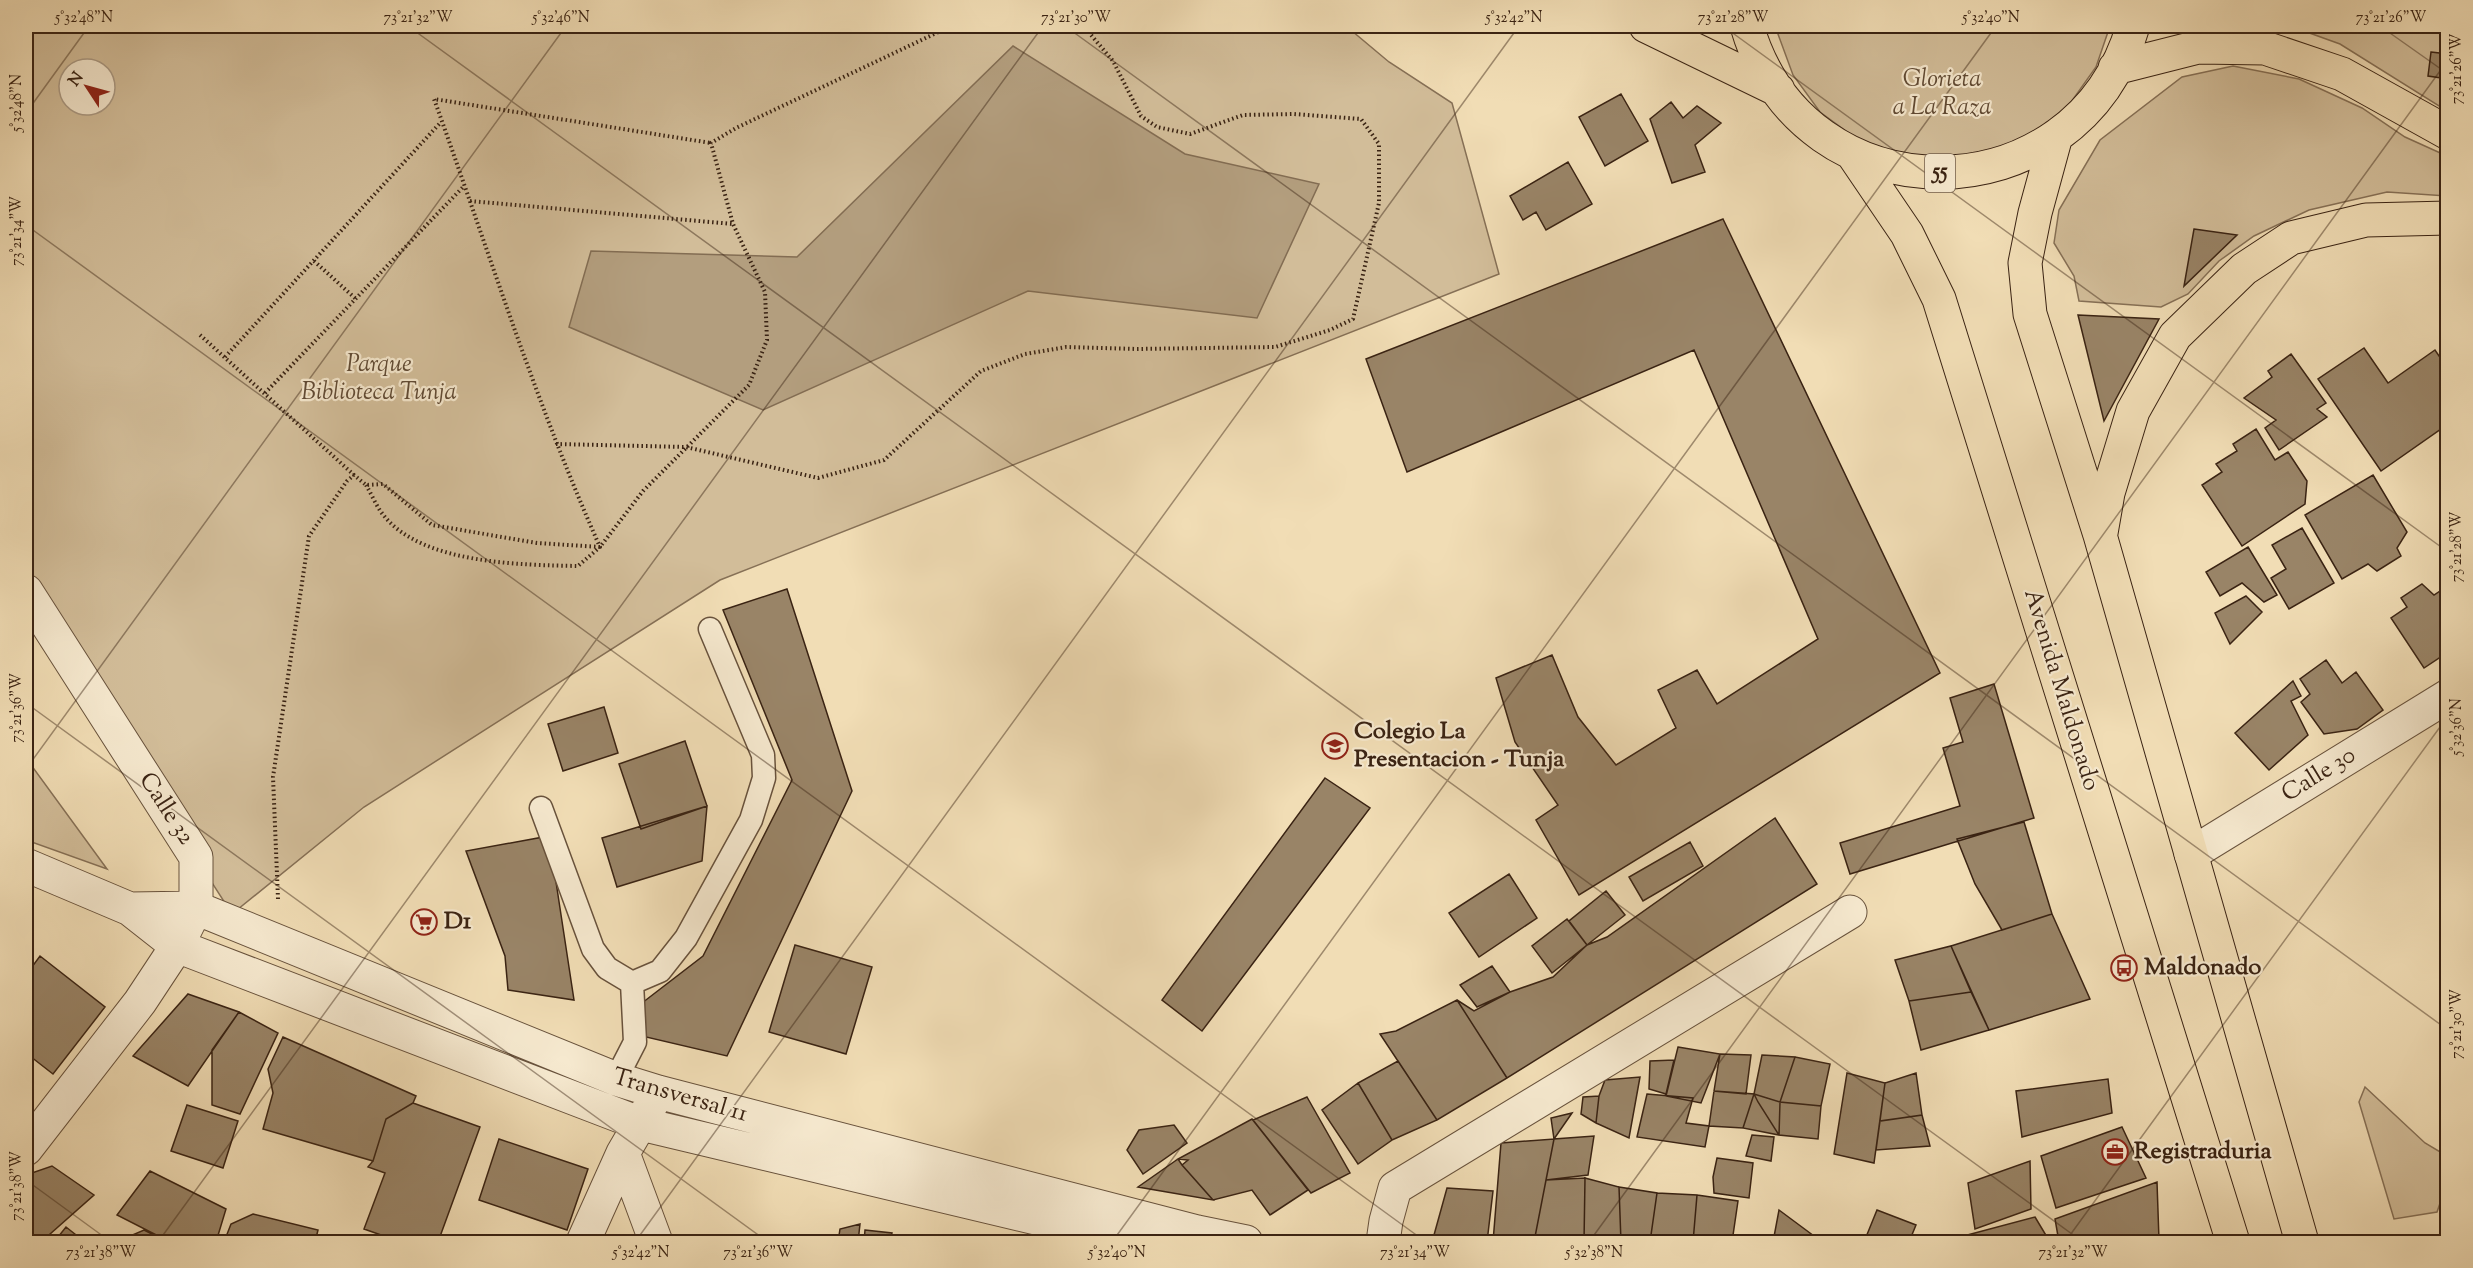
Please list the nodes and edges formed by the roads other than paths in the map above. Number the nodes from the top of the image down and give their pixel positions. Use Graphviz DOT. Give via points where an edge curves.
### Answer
graph roads {
  1 [pos="1646,26"];
  2 [pos="1747,26"];
  3 [pos="2133,26"];
  4 [pos="2115,68"];
  5 [pos="1778,90"];
  6 [pos="2448,133"];
  7 [pos="2056,136"];
  8 [pos="1852,153"];
  9 [pos="2448,218"];
  10 [pos="2100,535"];
  11 [pos="26,591"];
  12 [pos="710,629"];
  13 [pos="2448,696"];
  14 [pos="541,808"];
  15 [pos="2191,854"];
  16 [pos="26,865"];
  17 [pos="196,908"];
  18 [pos="130,909"];
  19 [pos="1850,912"];
  20 [pos="177,945"];
  21 [pos="632,982"];
  22 [pos="616,1079"];
  23 [pos="658,1092"];
  24 [pos="641,1124"];
  25 [pos="26,1149"];
  26 [pos="623,1153"];
  27 [pos="583,1242"];
  28 [pos="656,1242"];
  29 [pos="1137,1242"];
  30 [pos="1246,1242"];
  31 [pos="1383,1242"];
  32 [pos="2233,1242"];
  33 [pos="2302,1242"];
  1 -- 5 [label="main road"];
  2 -- 5 [label="main road, 55" via="1762,66"];
  3 -- 4 [label="main road, 55"];
  4 -- 6 [label="main road" via="2198,47 2265,48 2342,74"];
  4 -- 7 [label="main road, 55" via="2099,93"];
  5 -- 8 [label="main road, 55" via="1824,137"];
  7 -- 8 [label="main road, 55" via="2001,163 1941,173 1911,172"];
  7 -- 10 [label="main road" via="2025,263 2030,314"];
  8 -- 32 [label="main road, Avenida Maldonado" via="1907,234 1939,299"];
  9 -- 10 [label="main road" via="2366,220 2291,238 2244,269 2175,336 2133,411 2108,493"];
  10 -- 15 [label="main road"];
  11 -- 17 [label="street, Calle 32" via="196,856"];
  12 -- 21 [label="lane" via="763,755 764,778 751,820 687,938 660,971"];
  13 -- 15 [label="street, Calle 30"];
  14 -- 21 [label="lane" via="593,949 607,968"];
  15 -- 33 [label="main road"];
  16 -- 18 [label="street, Transversal 11"];
  17 -- 18 [label="street, Transversal 11"];
  17 -- 20 [label="street, Calle 32"];
  17 -- 22 [label="street, Transversal 11"];
  18 -- 20 [label="street, Transversal 11"];
  19 -- 31 [label="street" via="1395,1188"];
  20 -- 24 [label="street, Transversal 11"];
  20 -- 25 [label="street, Calle 32" via="140,1002"];
  21 -- 22 [label="lane" via="635,1042"];
  22 -- 23 [label="street, Transversal 11"];
  23 -- 24 [label="street"];
  23 -- 30 [label="street, Transversal 11"];
  24 -- 26 [label="street"];
  24 -- 29 [label="street, Transversal 11"];
  26 -- 27 [label="street"];
  26 -- 28 [label="street"];
}
